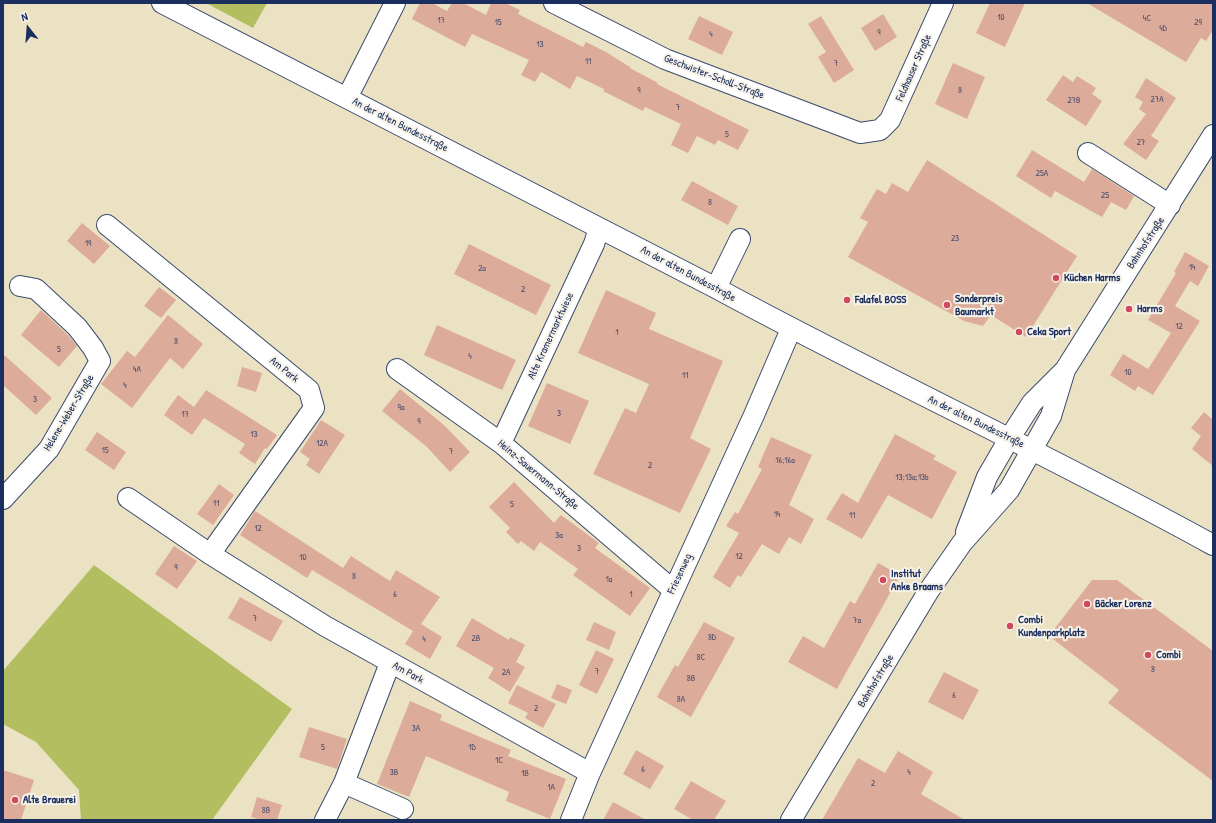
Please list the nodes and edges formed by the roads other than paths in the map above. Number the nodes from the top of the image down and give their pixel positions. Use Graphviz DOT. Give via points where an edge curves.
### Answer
graph roads {
  1 [pos="162,3"];
  2 [pos="394,3"];
  3 [pos="554,3"];
  4 [pos="943,3"];
  5 [pos="347,98"];
  6 [pos="880,130"];
  7 [pos="1213,135"];
  8 [pos="1088,153"];
  9 [pos="1170,205"];
  10 [pos="107,225"];
  11 [pos="599,228"];
  12 [pos="740,239"];
  13 [pos="20,286"];
  14 [pos="716,288"];
  15 [pos="792,329"];
  16 [pos="397,369"];
  17 [pos="1065,370"];
  18 [pos="1009,439"];
  19 [pos="501,443"];
  20 [pos="1032,450"];
  21 [pos="128,498"];
  22 [pos="3,499"];
  23 [pos="962,543"];
  24 [pos="1213,546"];
  25 [pos="210,554"];
  26 [pos="673,590"];
  27 [pos="390,664"];
  28 [pos="590,773"];
  29 [pos="344,784"];
  30 [pos="403,809"];
  31 [pos="325,820"];
  32 [pos="571,820"];
  33 [pos="791,820"];
  1 -- 5 [label="street, An der alten Bundesstraße"];
  2 -- 5 [label="street"];
  3 -- 6 [label="street, Geschwister-Scholl-Straße" via="665,59 860,133"];
  4 -- 6 [label="street, Feldhauser Straße" via="890,120"];
  5 -- 11 [label="street, An der alten Bundesstraße"];
  7 -- 9 [label="street, Bahnhofstraße"];
  8 -- 9 [label="street"];
  9 -- 17 [label="street, Bahnhofstraße"];
  10 -- 25 [label="street, Am Park" via="309,390 314,408"];
  11 -- 14 [label="street, An der alten Bundesstraße"];
  11 -- 19 [label="street, Alte Kramermarktwiese" via="594,244"];
  12 -- 14 [label="street"];
  13 -- 22 [label="street, Helene-Weber-Straße" via="36,289 77,327 94,348 100,361 49,449"];
  14 -- 15 [label="street, An der alten Bundesstraße"];
  15 -- 18 [label="street, An der alten Bundesstraße"];
  15 -- 26 [label="street, Friesenweg"];
  16 -- 19 [label="street, Heinz-Sauermann-Straße"];
  17 -- 18 [label="street, Bahnhofstraße" via="1032,404"];
  17 -- 20 [label="street, Bahnhofstraße" via="1051,416"];
  18 -- 20 [label="street, An der alten Bundesstraße"];
  18 -- 23 [label="street, Bahnhofstraße" via="987,477"];
  19 -- 26 [label="street, Heinz-Sauermann-Straße"];
  20 -- 23 [label="street, Bahnhofstraße" via="1009,490"];
  20 -- 24 [label="street, An der alten Bundesstraße"];
  21 -- 25 [label="street, Am Park"];
  23 -- 33 [label="street, Bahnhofstraße" via="928,592"];
  25 -- 27 [label="street, Am Park"];
  26 -- 28 [label="street, Friesenweg"];
  27 -- 28 [label="street, Am Park"];
  27 -- 29 [label="street"];
  28 -- 32 [label="street, Friesenweg"];
  29 -- 30 [label="street"];
  29 -- 31 [label="street"];
}
